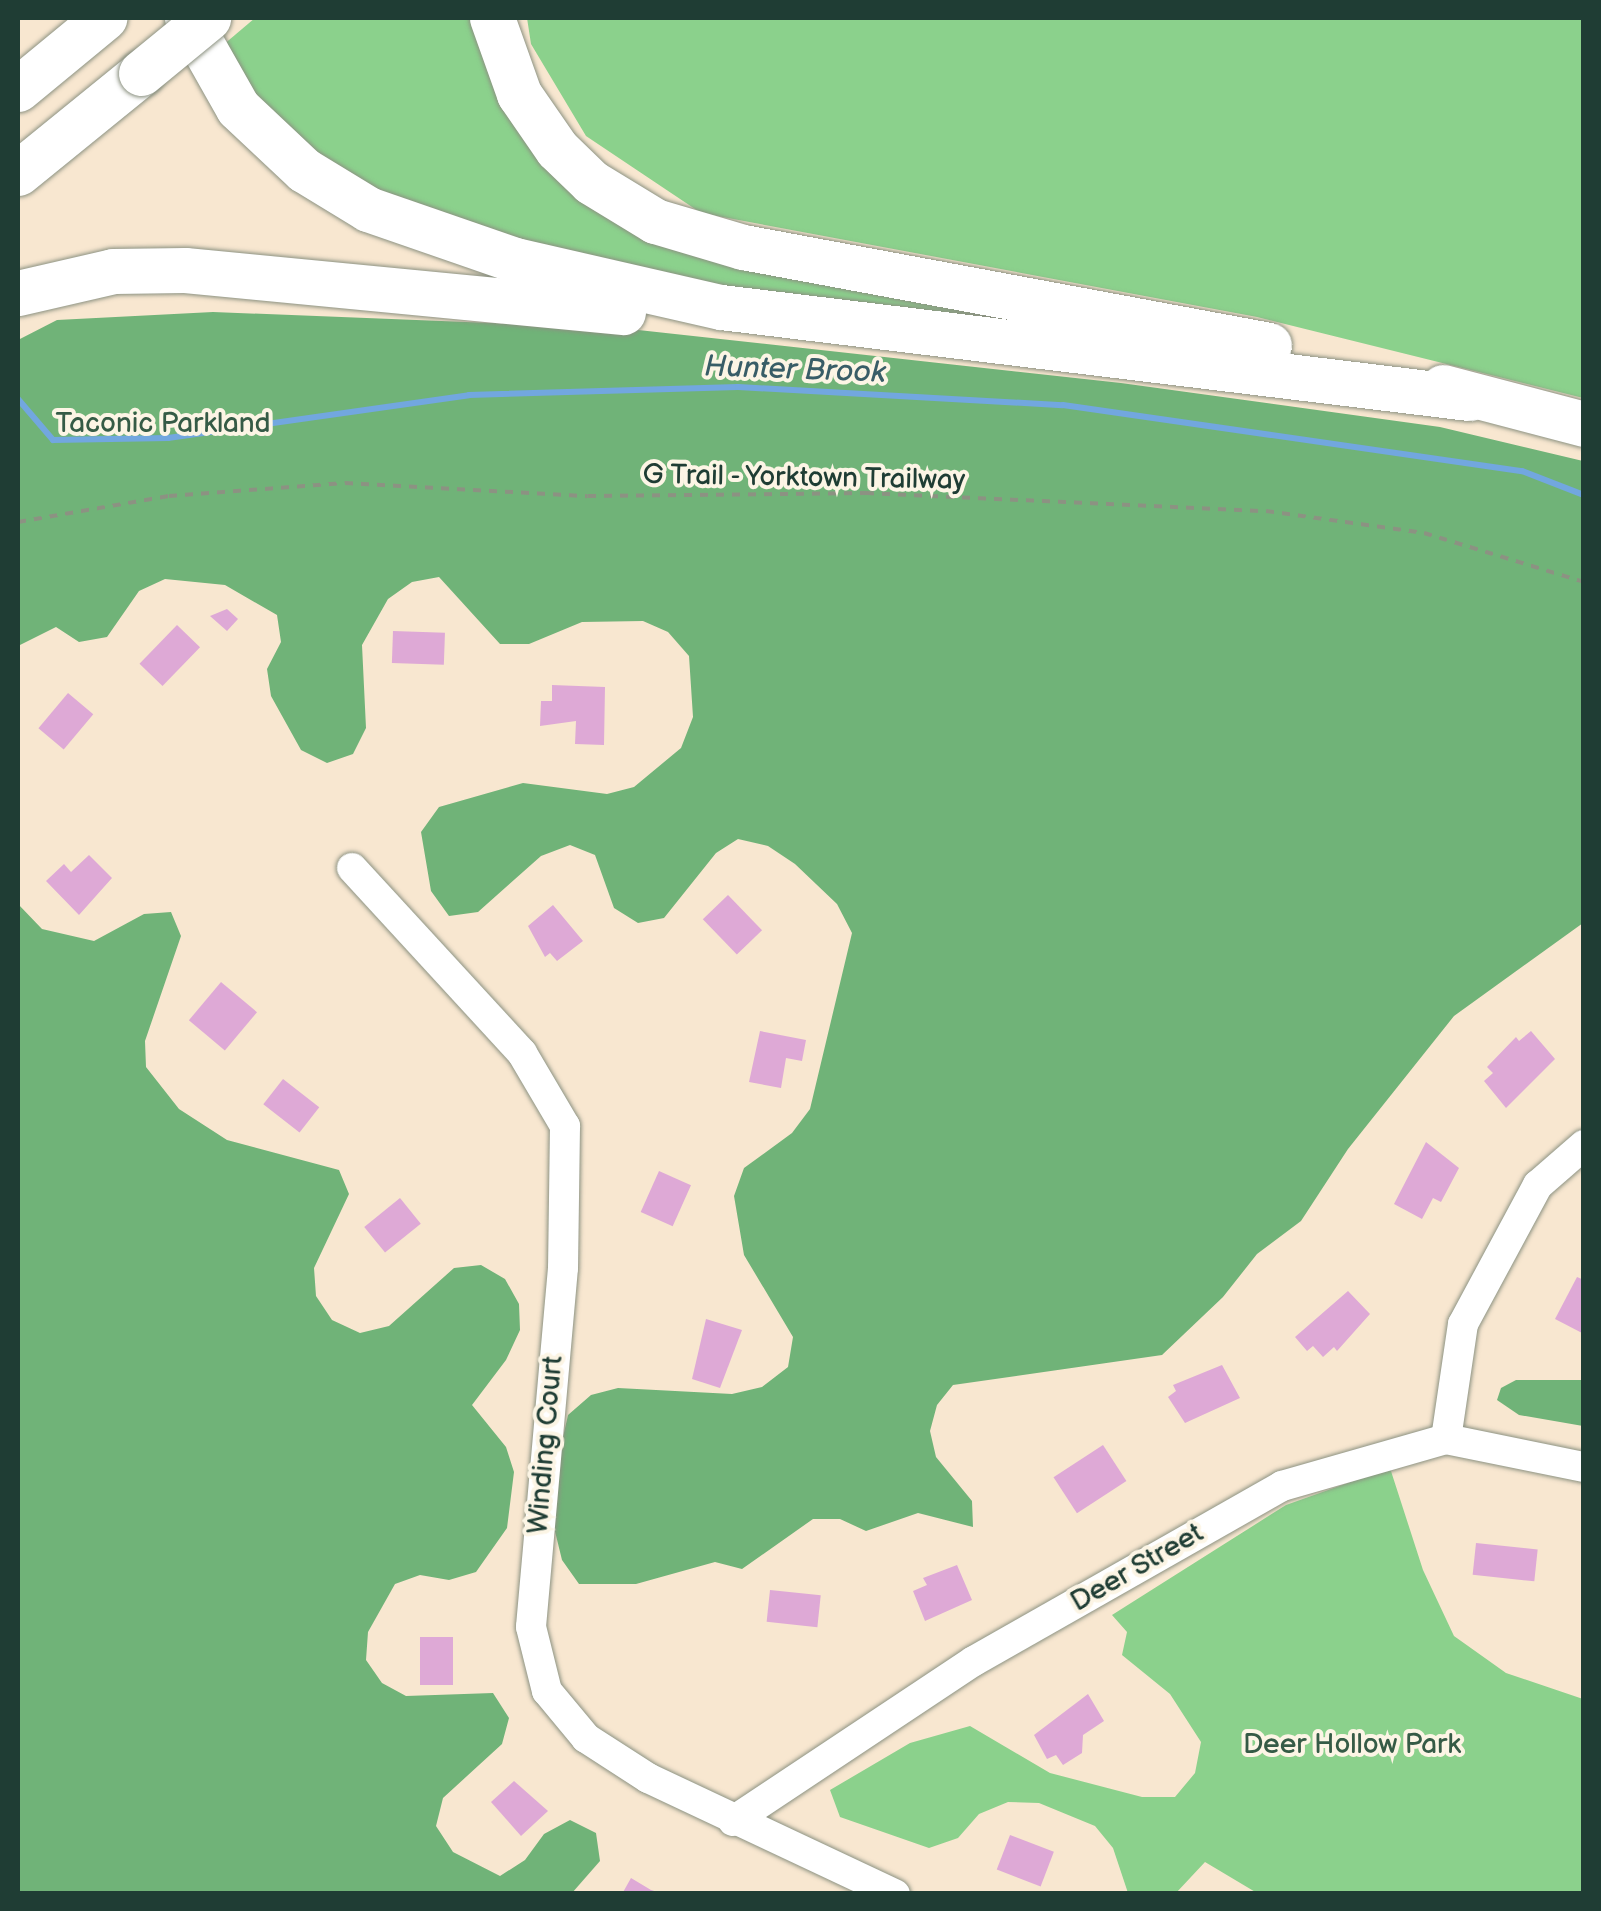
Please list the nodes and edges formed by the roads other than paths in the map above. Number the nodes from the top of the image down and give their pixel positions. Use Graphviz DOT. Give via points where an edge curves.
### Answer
graph roads {
  1 [pos="104,18"];
  2 [pos="187,18"];
  3 [pos="208,18"];
  4 [pos="492,18"];
  5 [pos="18,89"];
  6 [pos="18,174"];
  7 [pos="18,293"];
  8 [pos="944,338"];
  9 [pos="1469,398"];
  10 [pos="1584,424"];
  11 [pos="352,868"];
  12 [pos="1584,1145"];
  13 [pos="1446,1439"];
  14 [pos="1584,1467"];
  15 [pos="733,1821"];
  16 [pos="895,1894"];
  1 -- 5 [label="highway"];
  2 -- 8 [label="highway" via="213,72 252,125 304,170 368,208 613,286"];
  3 -- 6 [label="highway, bridge"];
  4 -- 9 [label="highway" via="519,94 557,149 591,182 655,221 743,247 1393,371"];
  7 -- 8 [label="highway" via="101,273 185,270"];
  8 -- 9 [label="highway"];
  9 -- 10 [label="highway"];
  11 -- 15 [label="street, Winding Court" via="522,1052 565,1126 563,1268 531,1628 547,1691 586,1738"];
  12 -- 13 [label="street" via="1538,1185 1463,1324"];
  13 -- 14 [label="street, Deer Street"];
  13 -- 15 [label="street, Deer Street" via="1282,1486 974,1662"];
  15 -- 16 [label="street, Winding Court"];
}
